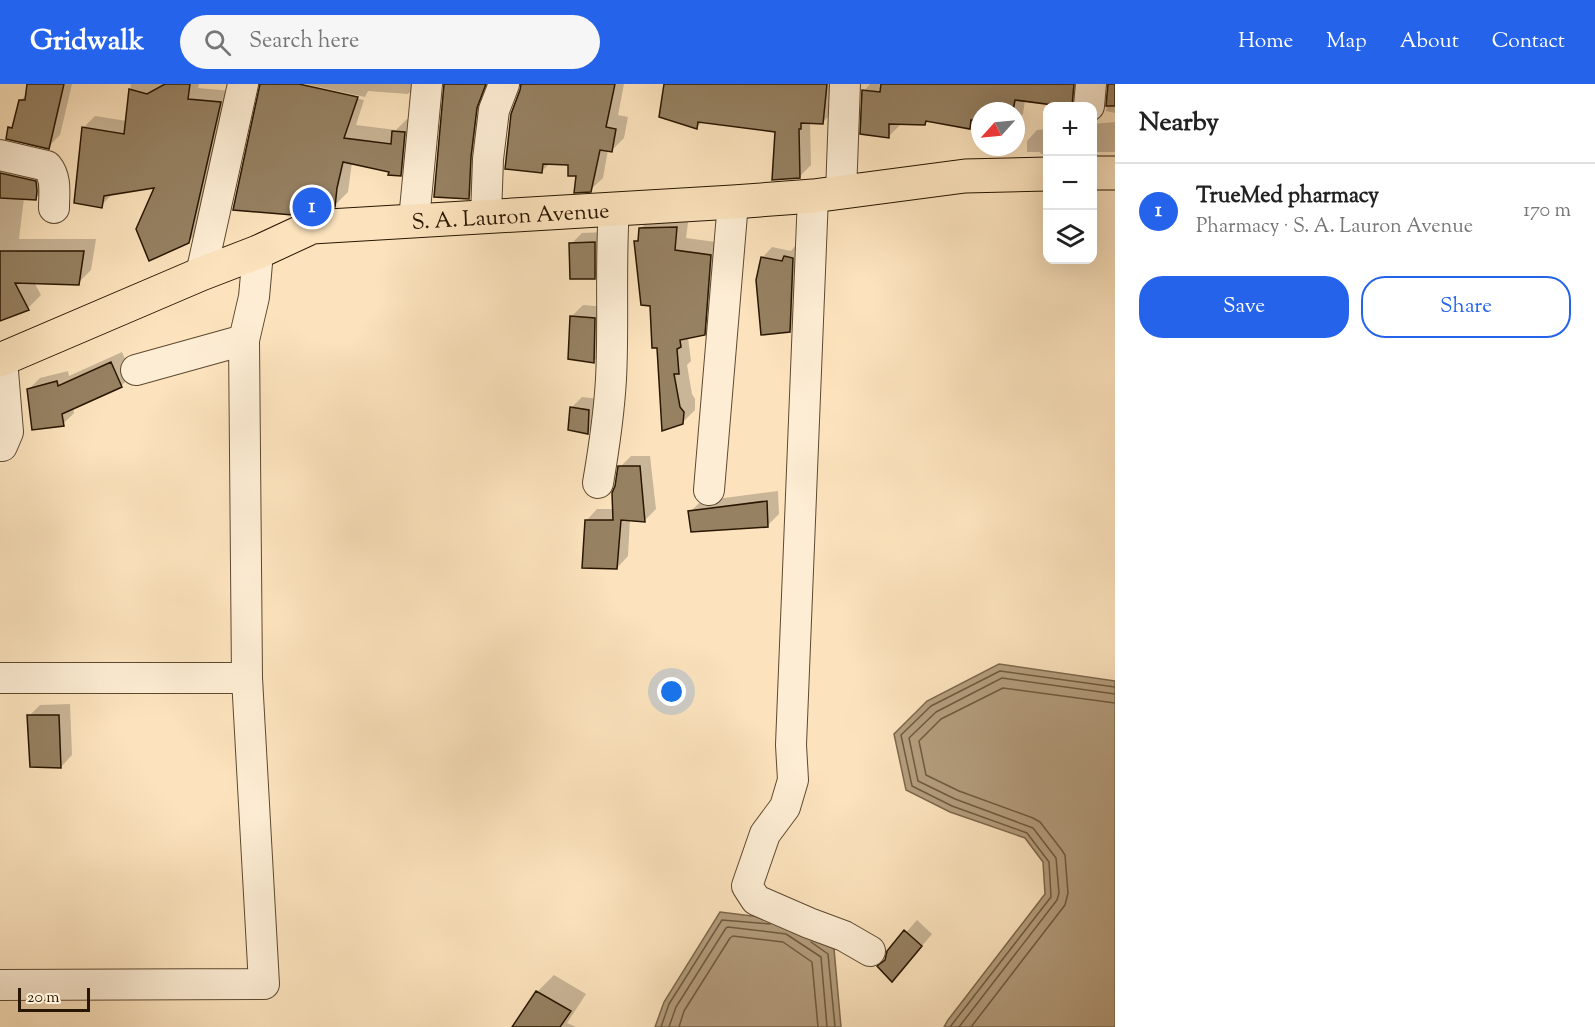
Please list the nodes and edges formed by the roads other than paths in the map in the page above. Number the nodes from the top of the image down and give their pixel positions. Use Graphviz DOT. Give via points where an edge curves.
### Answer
graph roads {
  1 [pos="243,84"];
  2 [pos="427,84"];
  3 [pos="504,84"];
  4 [pos="845,84"];
  5 [pos="1091,84"];
  6 [pos="1089,102"];
  7 [pos="0,155"];
  8 [pos="1097,173"];
  9 [pos="1115,173"];
  10 [pos="1043,174"];
  11 [pos="827,194"];
  12 [pos="733,202"];
  13 [pos="54,208"];
  14 [pos="614,208"];
  15 [pos="486,216"];
  16 [pos="414,220"];
  17 [pos="258,252"];
  18 [pos="201,274"];
  19 [pos="244,340"];
  20 [pos="1,360"];
  21 [pos="136,370"];
  22 [pos="2,446"];
  23 [pos="598,483"];
  24 [pos="709,490"];
  25 [pos="0,678"];
  26 [pos="248,678"];
  27 [pos="870,951"];
  28 [pos="0,985"];
  1 -- 18 [label="street"];
  2 -- 16 [label="street"];
  3 -- 15 [label="street" via="494,110"];
  4 -- 11 [label="street"];
  5 -- 6 [label="street"];
  7 -- 13 [label="street" via="47,166 54,178"];
  8 -- 9 [label="highway"];
  10 -- 11 [label="highway, S. A. Lauron Avenue" via="965,176"];
  11 -- 12 [label="highway, S. A. Lauron Avenue"];
  11 -- 27 [label="street" via="791,745 793,780 785,807 765,834 747,886 756,900 844,936"];
  12 -- 14 [label="highway, S. A. Lauron Avenue"];
  12 -- 24 [label="street"];
  14 -- 15 [label="highway, S. A. Lauron Avenue"];
  14 -- 23 [label="street" via="611,376"];
  15 -- 16 [label="highway, S. A. Lauron Avenue"];
  16 -- 17 [label="highway, S. A. Lauron Avenue" via="312,227"];
  17 -- 18 [label="highway, S. A. Lauron Avenue"];
  17 -- 19 [label="street" via="254,297"];
  18 -- 20 [label="highway, S. A. Lauron Avenue"];
  19 -- 21 [label="street"];
  19 -- 26 [label="street"];
  20 -- 22 [label="street" via="8,432"];
  25 -- 26 [label="street"];
  26 -- 28 [label="street" via="264,984"];
}
